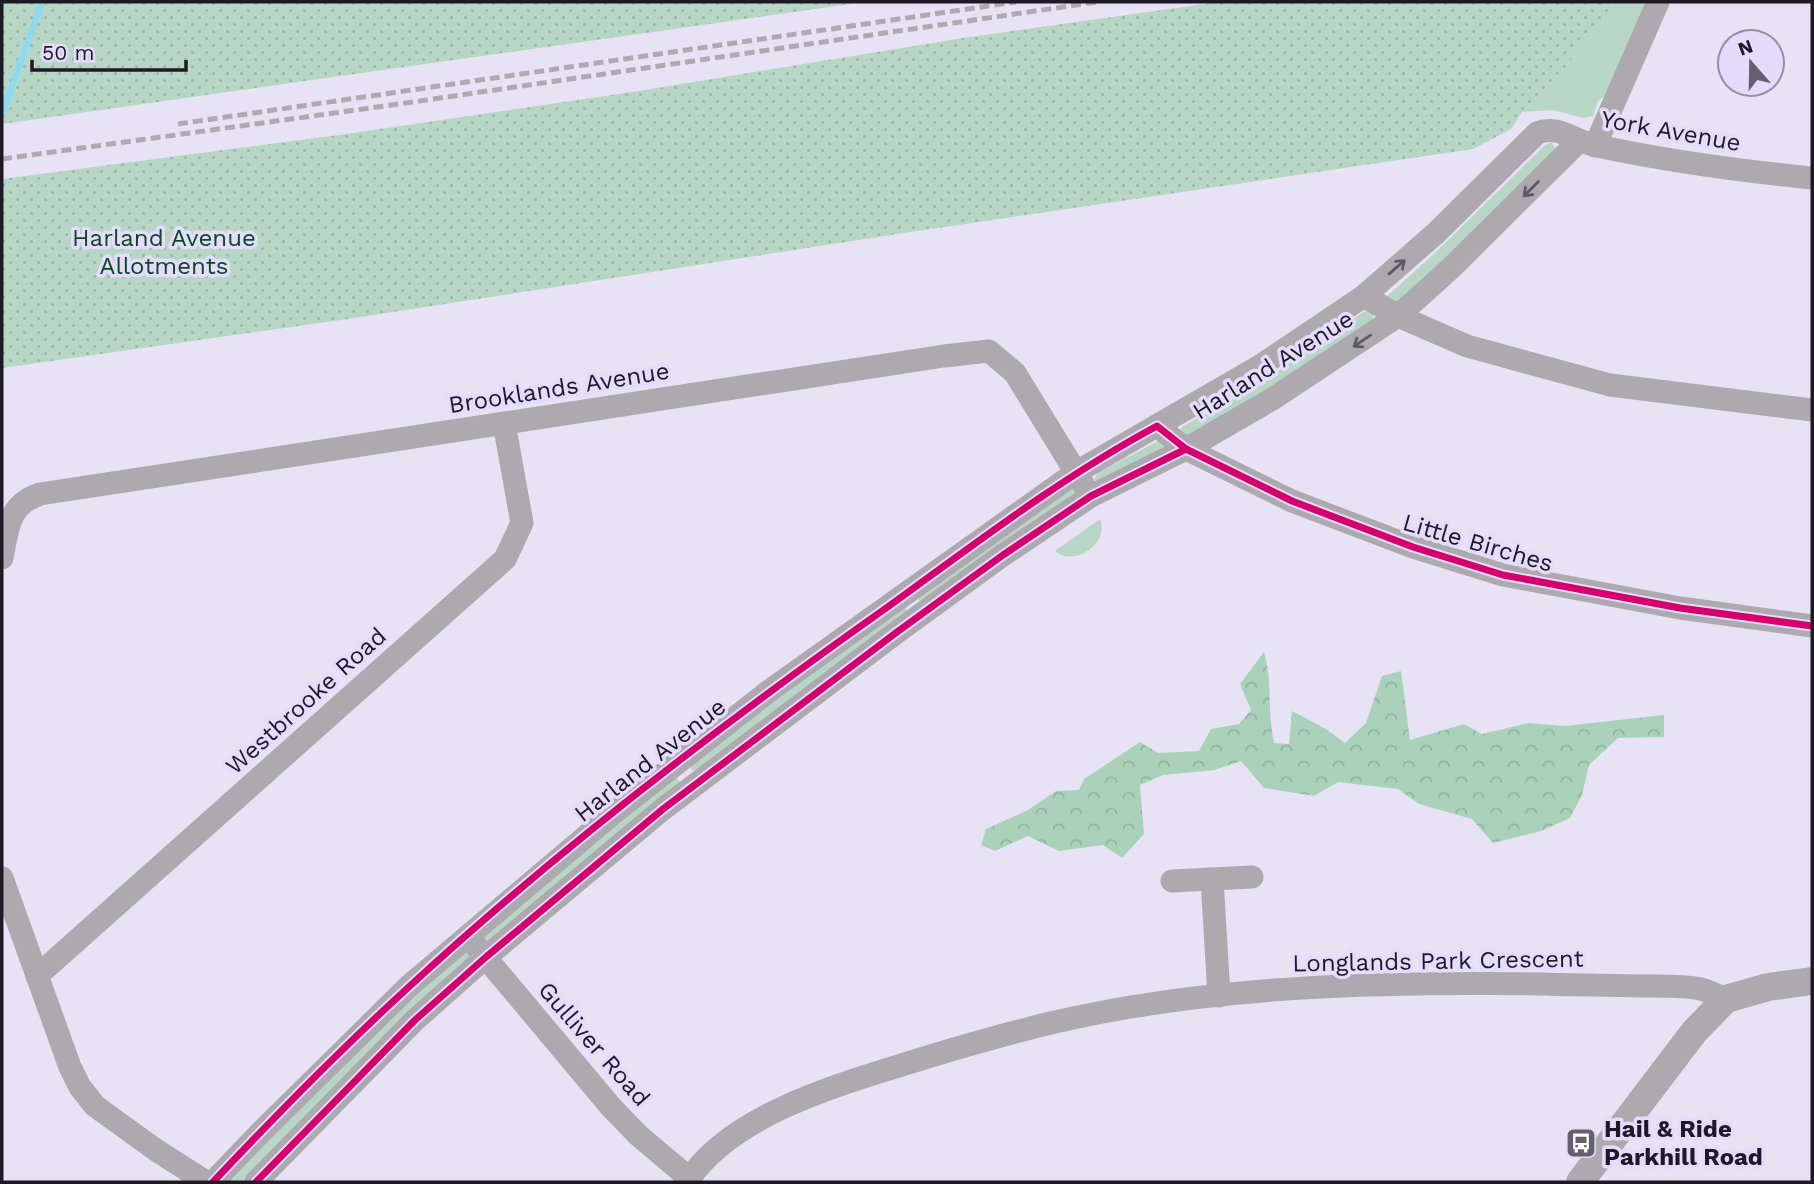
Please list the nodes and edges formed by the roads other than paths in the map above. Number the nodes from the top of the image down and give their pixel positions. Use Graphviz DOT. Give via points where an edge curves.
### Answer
graph roads {
  1 [pos="1658,2"];
  2 [pos="1528,142"];
  3 [pos="1587,143"];
  4 [pos="1812,178"];
  5 [pos="1364,296"];
  6 [pos="1398,316"];
  7 [pos="1812,410"];
  8 [pos="504,424"];
  9 [pos="1157,426"];
  10 [pos="1186,449"];
  11 [pos="1075,473"];
  12 [pos="1091,496"];
  13 [pos="2,558"];
  14 [pos="1812,626"];
  15 [pos="1251,877"];
  16 [pos="2,878"];
  17 [pos="1212,879"];
  18 [pos="1172,881"];
  19 [pos="467,936"];
  20 [pos="486,957"];
  21 [pos="37,976"];
  22 [pos="1812,981"];
  23 [pos="1219,996"];
  24 [pos="1726,999"];
  25 [pos="688,1180"];
  26 [pos="206,1182"];
  27 [pos="213,1182"];
  28 [pos="256,1182"];
  29 [pos="1580,1182"];
  1 -- 3 [label="street"];
  2 -- 3 [label="street, York Avenue" via="1547,129"];
  5 -- 2 [label="street, Harland Avenue, one-way"];
  3 -- 4 [label="street, York Avenue"];
  3 -- 6 [label="street, Harland Avenue, one-way"];
  5 -- 6 [label="street"];
  5 -- 9 [label="street, Harland Avenue" via="1260,366"];
  6 -- 7 [label="street" via="1467,346 1610,384"];
  6 -- 10 [label="street, Harland Avenue, one-way" via="1306,379"];
  8 -- 11 [label="street, Brooklands Avenue" via="989,351 1015,373"];
  8 -- 13 [label="street, Brooklands Avenue" via="40,494 25,499 11,517"];
  8 -- 21 [label="street, Westbrooke Road" via="522,523 505,559"];
  9 -- 10 [label="street, Little Birches"];
  9 -- 11 [label="street, Harland Avenue"];
  10 -- 12 [label="street, Harland Avenue"];
  10 -- 14 [label="street, Little Birches" via="1292,501 1503,575 1680,608"];
  11 -- 12 [label="street, Brooklands Avenue"];
  11 -- 19 [label="street, Harland Avenue" via="769,691"];
  12 -- 20 [label="street, Harland Avenue" via="800,704 663,809"];
  15 -- 17 [label="street"];
  16 -- 21 [label="street"];
  17 -- 18 [label="street"];
  17 -- 23 [label="street"];
  19 -- 20 [label="street, Gulliver Road"];
  19 -- 27 [label="street, Harland Avenue" via="410,986"];
  20 -- 25 [label="street, Gulliver Road" via="611,1107"];
  20 -- 28 [label="street, Harland Avenue" via="415,1020"];
  21 -- 26 [label="street" via="69,1068 95,1106"];
  22 -- 24 [label="street"];
  23 -- 24 [label="street, Longlands Park Crescent" via="1429,983 1660,986 1701,989"];
  23 -- 25 [label="street, Longlands Park Crescent" via="1056,1022 832,1087 755,1122 721,1146"];
  24 -- 29 [label="street" via="1694,1032"];
}
